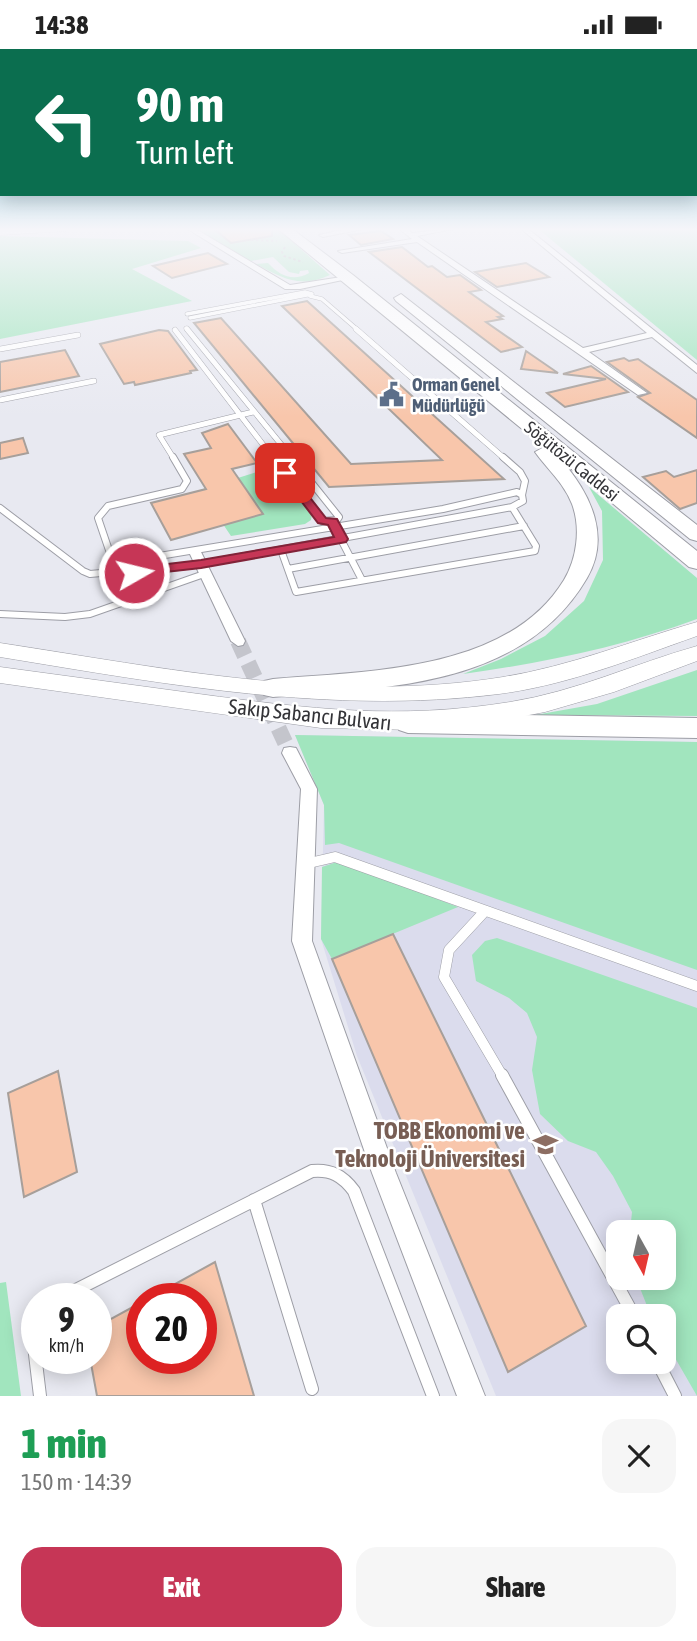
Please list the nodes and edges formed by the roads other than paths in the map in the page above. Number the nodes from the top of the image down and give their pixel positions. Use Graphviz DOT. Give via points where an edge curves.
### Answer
graph roads {
  1 [pos="364,291"];
  2 [pos="392,291"];
  3 [pos="493,291"];
  4 [pos="598,291"];
  5 [pos="189,316"];
  6 [pos="186,328"];
  7 [pos="175,330"];
  8 [pos="78,335"];
  9 [pos="651,335"];
  10 [pos="0,349"];
  11 [pos="582,351"];
  12 [pos="697,370"];
  13 [pos="94,381"];
  14 [pos="642,393"];
  15 [pos="0,400"];
  16 [pos="253,412"];
  17 [pos="512,413"];
  18 [pos="240,415"];
  19 [pos="522,495"];
  20 [pos="512,507"];
  21 [pos="0,508"];
  22 [pos="334,525"];
  23 [pos="524,526"];
  24 [pos="696,533"];
  25 [pos="341,539"];
  26 [pos="281,550"];
  27 [pos="351,558"];
  28 [pos="697,562"];
  29 [pos="200,563"];
  30 [pos="111,568"];
  31 [pos="126,568"];
  32 [pos="288,569"];
  33 [pos="362,580"];
  34 [pos="0,614"];
  35 [pos="697,629"];
  36 [pos="238,641"];
  37 [pos="0,650"];
  38 [pos="697,653"];
  39 [pos="0,675"];
  40 [pos="273,688"];
  41 [pos="408,723"];
  42 [pos="697,728"];
  43 [pos="290,753"];
  44 [pos="305,864"];
  45 [pos="485,911"];
  46 [pos="697,986"];
  47 [pos="254,1200"];
  48 [pos="90,1283"];
  49 [pos="628,1304"];
  50 [pos="37,1374"];
  51 [pos="664,1374"];
  52 [pos="312,1389"];
  53 [pos="40,1396"];
  54 [pos="433,1396"];
  55 [pos="471,1396"];
  56 [pos="675,1396"];
  1 -- 17 [label="main road, Söğütözü Caddesi"];
  2 -- 24 [label="main road, Söğütözü Caddesi"];
  3 -- 11 [label="street"];
  4 -- 9 [label="street"];
  5 -- 19 [label="lane" via="310,296 322,299 516,468 525,481"];
  6 -- 16 [label="lane"];
  7 -- 18 [label="lane"];
  8 -- 10 [label="lane"];
  9 -- 11 [label="street"];
  9 -- 12 [label="street"];
  11 -- 14 [label="street"];
  13 -- 15 [label="lane"];
  16 -- 18 [label="lane"];
  16 -- 22 [label="lane" via="340,517"];
  17 -- 28 [label="main road, Söğütözü Caddesi"];
  17 -- 40 [label="main road" via="576,492 585,513 587,553 576,581 558,605 504,645 473,659 405,675"];
  18 -- 22 [label="lane" via="322,521"];
  18 -- 30 [label="lane" via="159,435 186,485 108,506 101,512 98,518"];
  19 -- 20 [label="lane" via="523,501"];
  19 -- 22 [label="lane" via="517,492 493,500"];
  20 -- 23 [label="lane"];
  20 -- 25 [label="lane"];
  21 -- 30 [label="lane" via="85,572 98,574"];
  22 -- 25 [label="lane"];
  22 -- 29 [label="lane"];
  23 -- 27 [label="lane"];
  23 -- 33 [label="lane" via="535,551"];
  25 -- 26 [label="lane"];
  25 -- 27 [label="lane"];
  26 -- 29 [label="lane"];
  26 -- 32 [label="lane"];
  27 -- 32 [label="lane"];
  27 -- 33 [label="lane"];
  29 -- 31 [label="lane" via="134,573"];
  29 -- 31 [label="lane" via="135,560"];
  29 -- 34 [label="lane" via="90,614"];
  29 -- 36 [label="street"];
  30 -- 31 [label="lane"];
  32 -- 33 [label="lane" via="296,592"];
  35 -- 40 [label="street, Sakıp Sabancı Bulvarı" via="570,671 480,687 370,694"];
  37 -- 40 [label="street, Sakıp Sabancı Bulvarı"];
  38 -- 41 [label="street, Sakıp Sabancı Bulvarı" via="532,707"];
  39 -- 41 [label="street, Sakıp Sabancı Bulvarı" via="321,719"];
  41 -- 42 [label="main road"];
  43 -- 44 [label="street" via="309,789"];
  44 -- 45 [label="lane" via="335,857"];
  44 -- 55 [label="street" via="302,941 384,1173"];
  45 -- 46 [label="lane"];
  45 -- 49 [label="lane" via="449,950 444,977 509,1085"];
  47 -- 48 [label="lane"];
  47 -- 52 [label="lane"];
  47 -- 54 [label="lane" via="312,1171 328,1171 349,1184"];
  50 -- 53 [label="lane"];
  51 -- 56 [label="lane"];
}
